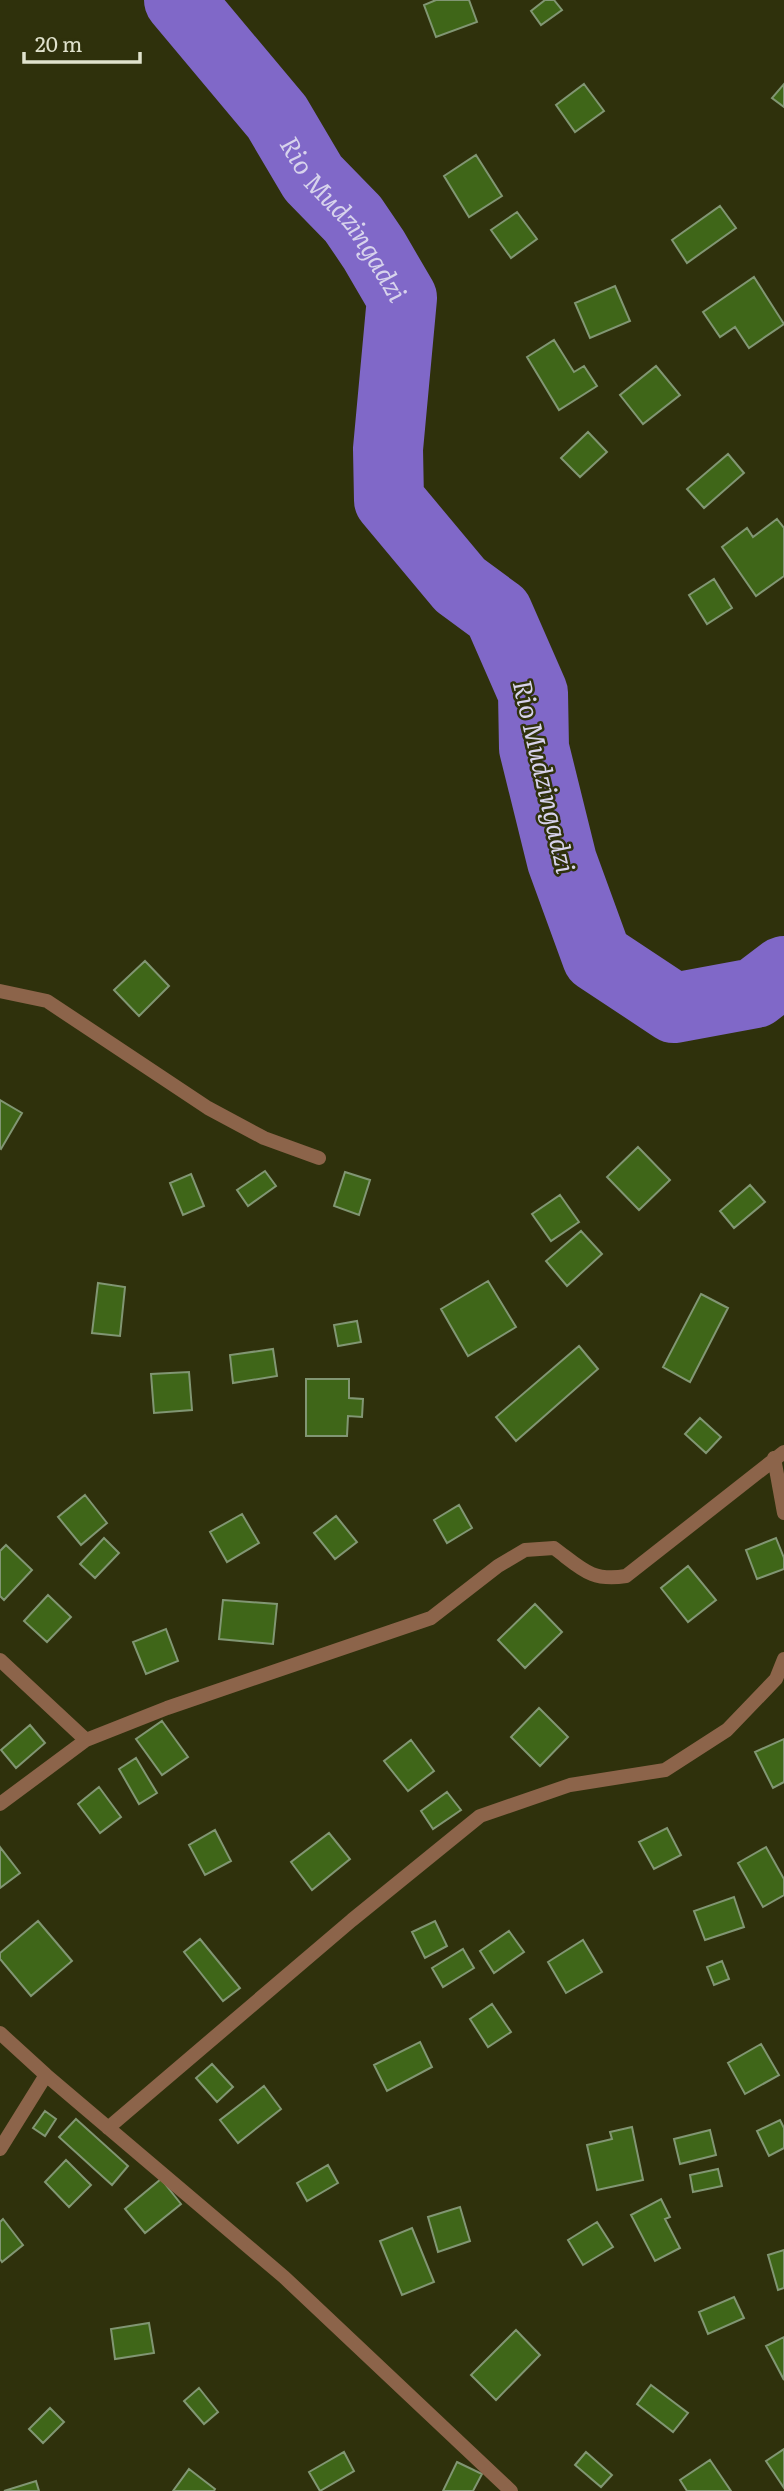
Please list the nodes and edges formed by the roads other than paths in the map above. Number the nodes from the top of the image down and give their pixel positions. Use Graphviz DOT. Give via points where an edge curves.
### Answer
graph roads {
  1 [pos="0,991"];
  2 [pos="318,1158"];
  3 [pos="779,1455"];
  4 [pos="784,1513"];
  5 [pos="784,1659"];
  6 [pos="0,1660"];
  7 [pos="86,1740"];
  8 [pos="0,1804"];
  9 [pos="0,2033"];
  10 [pos="46,2075"];
  11 [pos="108,2129"];
  12 [pos="0,2149"];
  13 [pos="510,2491"];
  1 -- 2 [label="street" via="47,1001 208,1108 264,1138"];
  3 -- 4 [label="street"];
  3 -- 7 [label="street" via="626,1576 591,1575 554,1548 525,1550 431,1618"];
  5 -- 11 [label="street" via="776,1679 727,1730 665,1770 570,1785 480,1816"];
  6 -- 7 [label="street"];
  7 -- 8 [label="street"];
  9 -- 10 [label="street"];
  10 -- 11 [label="street"];
  10 -- 12 [label="street"];
  11 -- 13 [label="street" via="285,2277"];
}
